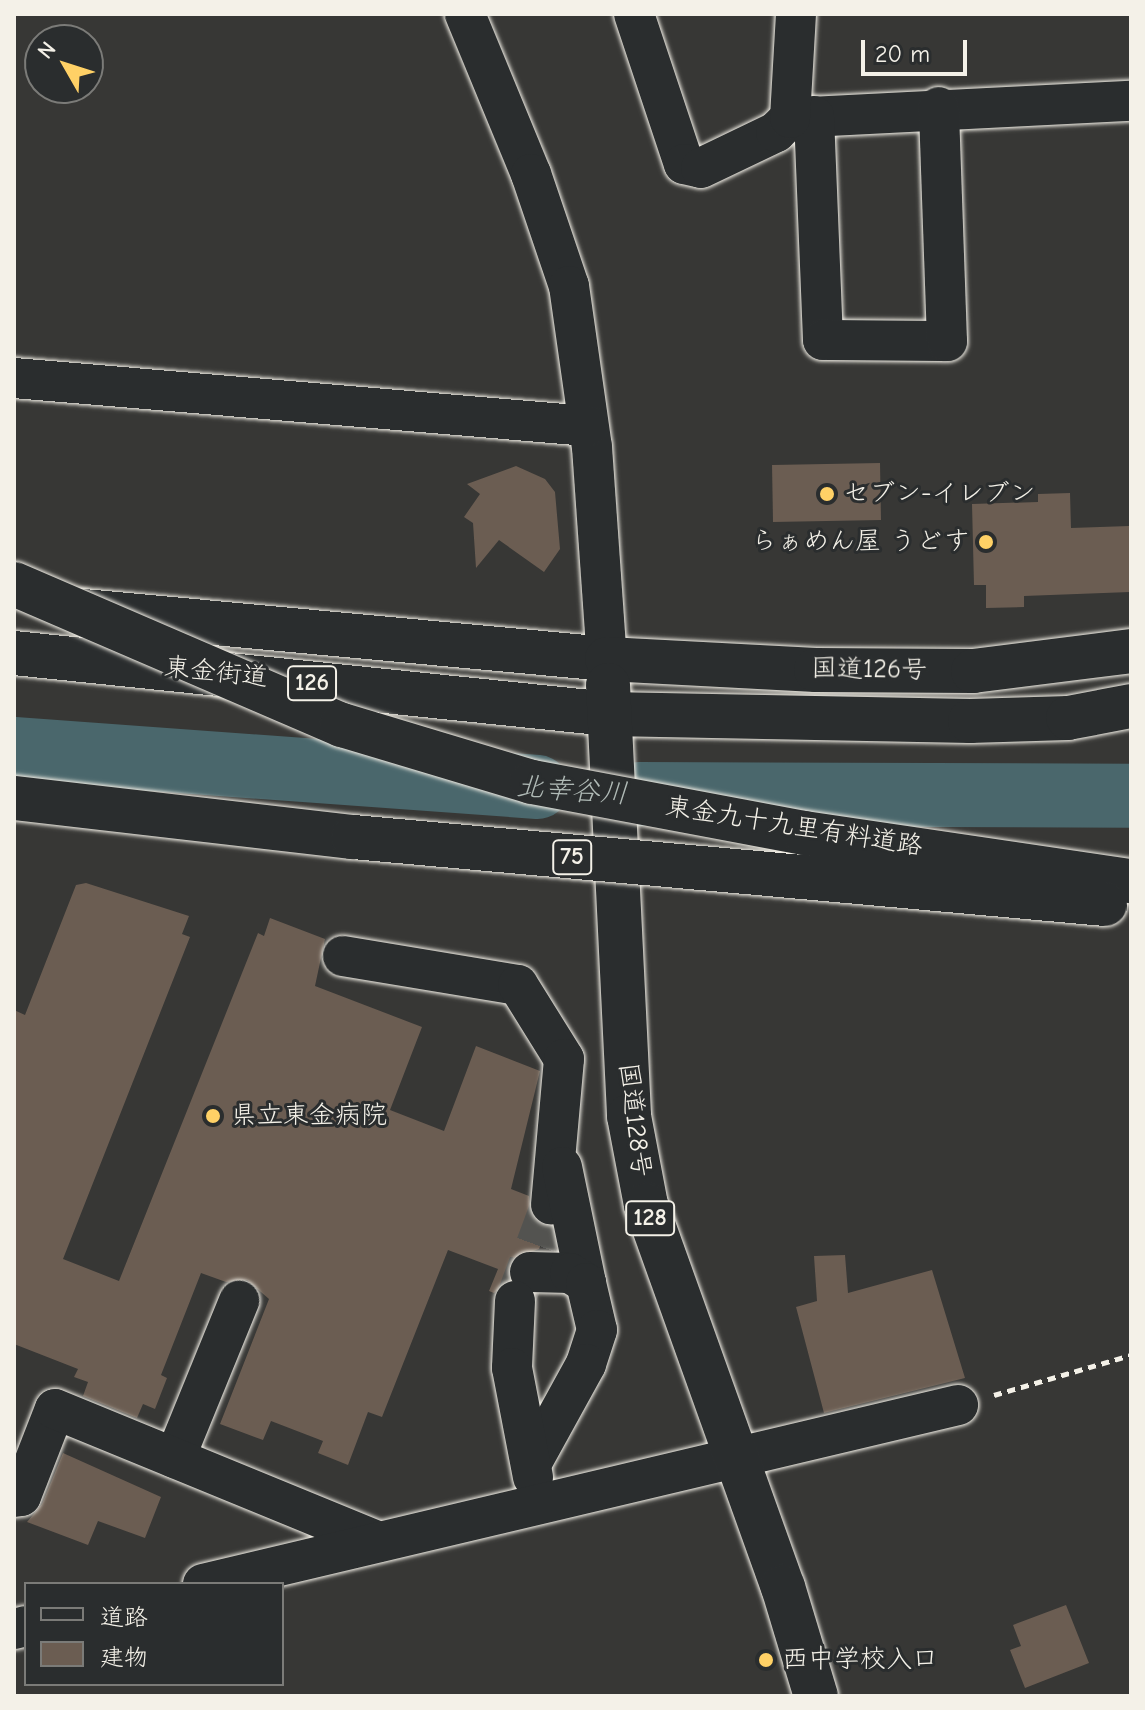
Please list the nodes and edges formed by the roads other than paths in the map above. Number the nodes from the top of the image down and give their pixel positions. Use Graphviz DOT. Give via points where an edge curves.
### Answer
graph roads {
  1 [pos="465,14"];
  2 [pos="634,14"];
  3 [pos="796,14"];
  4 [pos="1131,101"];
  5 [pos="939,107"];
  6 [pos="802,117"];
  7 [pos="14,378"];
  8 [pos="588,426"];
  9 [pos="14,584"];
  10 [pos="14,604"];
  11 [pos="1131,651"];
  12 [pos="14,653"];
  13 [pos="607,659"];
  14 [pos="1131,706"];
  15 [pos="609,714"];
  16 [pos="14,798"];
  17 [pos="1131,881"];
  18 [pos="1131,907"];
  19 [pos="343,956"];
  20 [pos="557,1140"];
  21 [pos="551,1204"];
  22 [pos="586,1283"];
  23 [pos="239,1301"];
  24 [pos="958,1405"];
  25 [pos="175,1458"];
  26 [pos="739,1460"];
  27 [pos="531,1464"];
  28 [pos="14,1497"];
  29 [pos="538,1504"];
  30 [pos="379,1542"];
  31 [pos="211,1582"];
  32 [pos="816,1696"];
  1 -- 8 [label="street" via="531,174 569,286"];
  2 -- 6 [label="street" via="684,164 701,168"];
  3 -- 6 [label="street"];
  4 -- 5 [label="street"];
  5 -- 6 [label="street"];
  5 -- 6 [label="street" via="947,341 823,340"];
  7 -- 8 [label="street"];
  8 -- 13 [label="street" via="607,596"];
  9 -- 17 [label="main road, 東金九十九里有料道路, bridge" via="342,725 532,782 804,833"];
  10 -- 13 [label="main road, 東金街道 / 126"];
  11 -- 13 [label="main road, 国道126号 / 126" via="973,671"];
  12 -- 15 [label="main road, 東金街道 / 126"];
  13 -- 15 [label="main road, 国道128号 / 128"];
  14 -- 15 [label="main road, 国道126号 / 126" via="1068,718 970,721"];
  15 -- 26 [label="main road, 国道128号 / 128" via="629,1116 646,1205"];
  16 -- 18 [label="main road, 東金九十九里有料道路 / 75, bridge" via="353,837"];
  19 -- 20 [label="street" via="518,985 564,1059"];
  20 -- 21 [label="street"];
  20 -- 22 [label="street"];
  22 -- 27 [label="street" via="597,1330 586,1364"];
  22 -- 27 [label="street" via="570,1273 522,1287 512,1368"];
  23 -- 25 [label="street"];
  24 -- 26 [label="street"];
  25 -- 28 [label="street" via="55,1409 21,1496"];
  25 -- 30 [label="street"];
  26 -- 29 [label="street"];
  26 -- 32 [label="main road, 国道128号 / 128"];
  27 -- 29 [label="street"];
  29 -- 30 [label="street"];
  30 -- 31 [label="street"];
}
